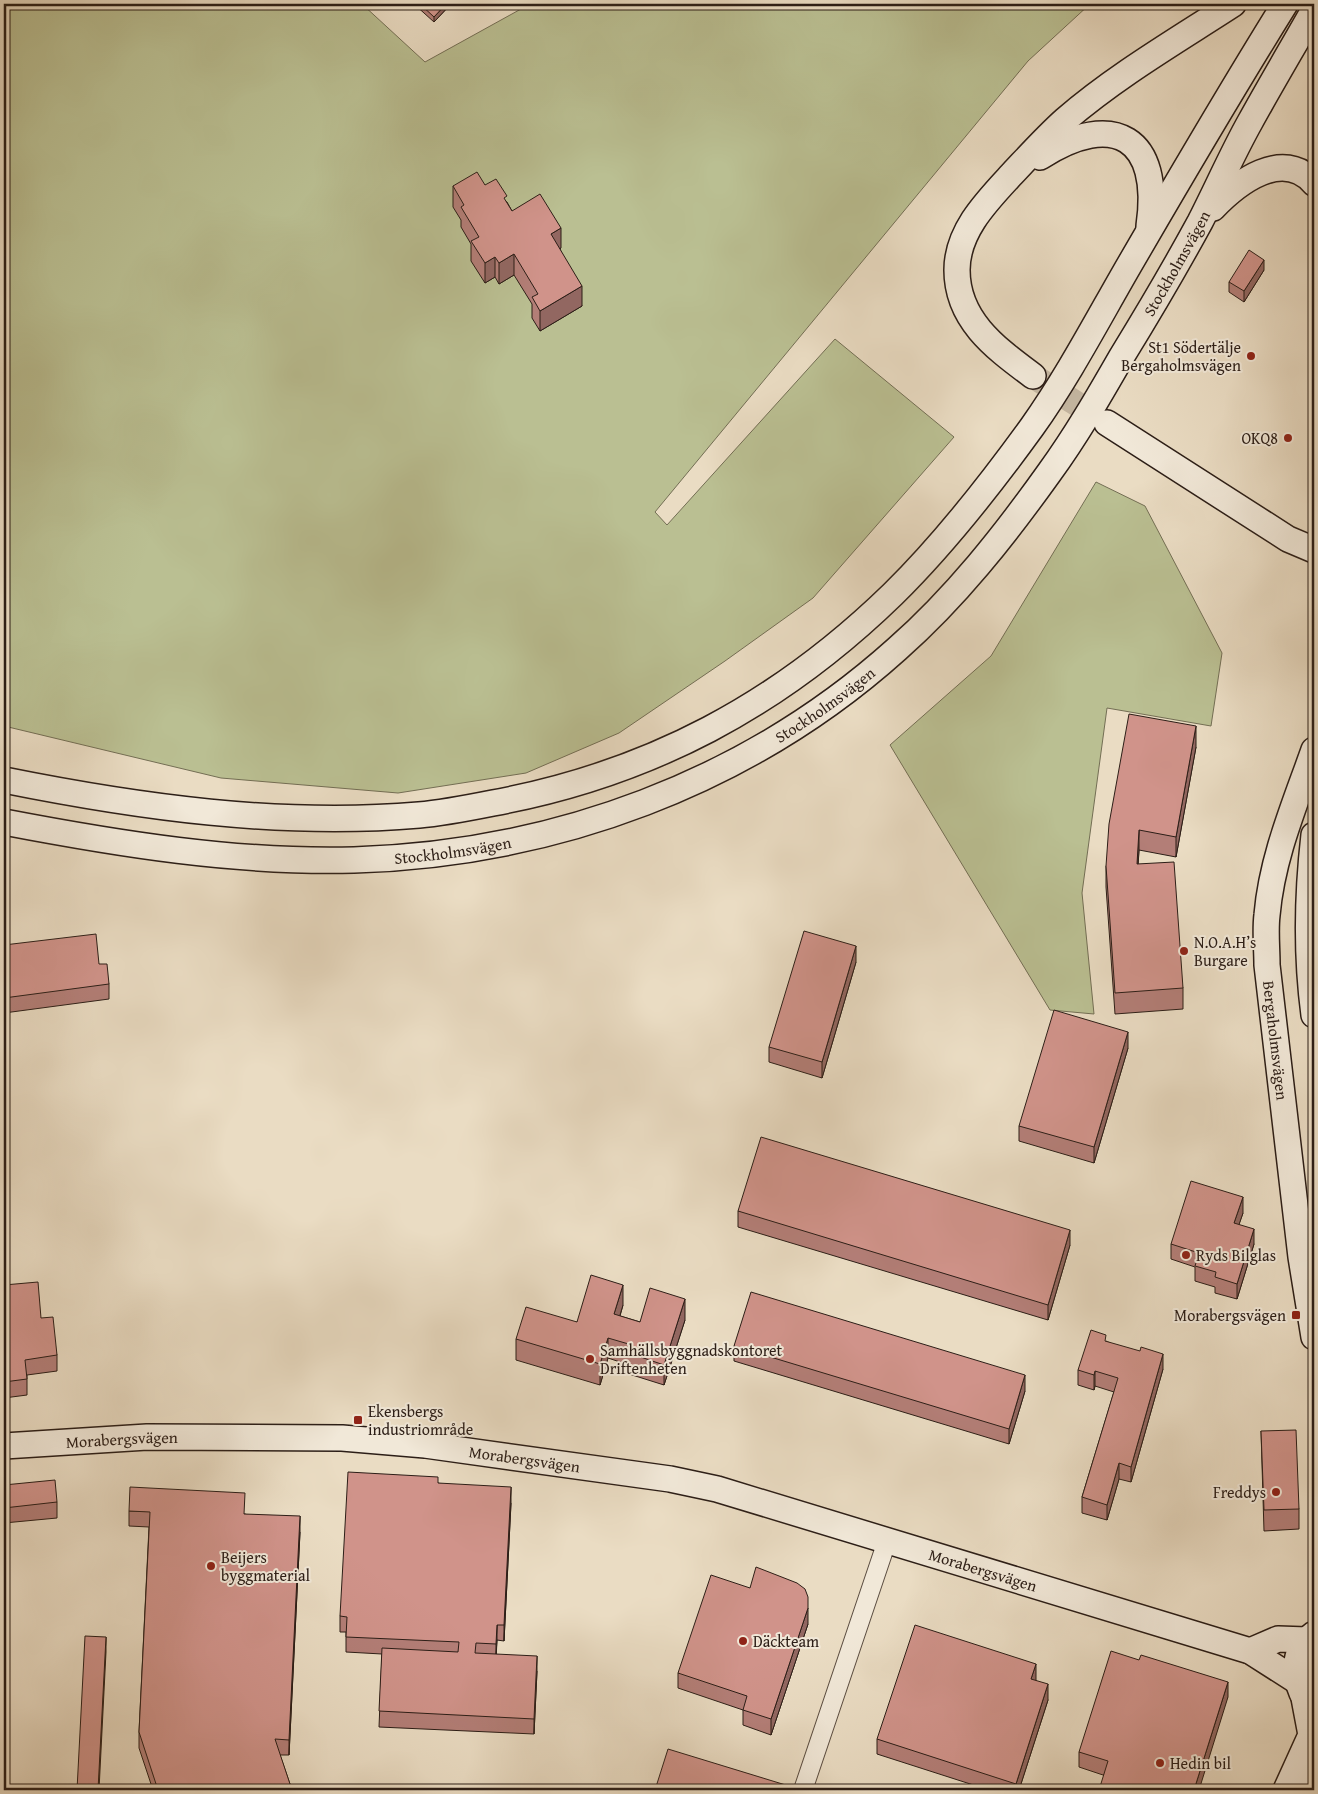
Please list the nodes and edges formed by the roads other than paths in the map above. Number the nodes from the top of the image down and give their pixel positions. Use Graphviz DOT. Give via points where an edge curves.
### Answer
graph roads {
  1 [pos="1233,4"];
  2 [pos="1284,4"];
  3 [pos="1314,10"];
  4 [pos="1012,174"];
  5 [pos="1314,183"];
  6 [pos="1201,220"];
  7 [pos="1148,234"];
  8 [pos="1034,376"];
  9 [pos="1107,423"];
  10 [pos="1288,539"];
  11 [pos="1314,550"];
  12 [pos="1314,566"];
  13 [pos="1314,750"];
  14 [pos="4,780"];
  15 [pos="4,822"];
  16 [pos="1314,835"];
  17 [pos="1314,1015"];
  18 [pos="1314,1337"];
  19 [pos="4,1446"];
  20 [pos="887,1541"];
  21 [pos="1310,1637"];
  22 [pos="1250,1651"];
  23 [pos="1305,1696"];
  24 [pos="1314,1774"];
  25 [pos="803,1790"];
  26 [pos="1286,1790"];
  27 [pos="1301,1790"];
  1 -- 4 [label="main road" via="1088,101"];
  2 -- 7 [label="main road"];
  3 -- 6 [label="main road, Stockholmsvägen" via="1248,124"];
  4 -- 7 [label="main road" via="1075,138 1109,134 1124,139 1144,159 1149,172 1152,205"];
  4 -- 8 [label="main road" via="970,224 960,249 959,290 972,321 1001,352"];
  5 -- 6 [label="main road" via="1299,172 1283,167 1270,169 1239,184"];
  6 -- 15 [label="main road, Stockholmsvägen" via="1052,470 982,561 899,648 866,676 795,728 744,759 691,784 588,824 530,839 419,856 352,860 196,854"];
  7 -- 14 [label="main road" via="1034,423 964,517 894,593 851,632 763,698 710,731 620,769 562,788 419,815 333,817 222,813 88,797"];
  9 -- 10 [label="main road"];
  10 -- 11 [label="main road"];
  10 -- 12 [label="main road"];
  13 -- 18 [label="main road, Bergaholmsvägen" via="1280,846 1270,890 1266,946 1301,1257"];
  16 -- 17 [label="main road" via="1308,888 1308,971"];
  19 -- 20 [label="main road, Morabergsvägen" via="147,1437 287,1436 426,1445 670,1479 708,1487"];
  20 -- 22 [label="main road, Morabergsvägen"];
  20 -- 25 [label="street"];
  21 -- 22 [label="main road" via="1278,1639"];
  21 -- 23 [label="main road" via="1299,1651 1296,1669"];
  22 -- 23 [label="main road, Morabergsvägen"];
  23 -- 26 [label="main road" via="1311,1735"];
  24 -- 27 [label="main road"];
}
